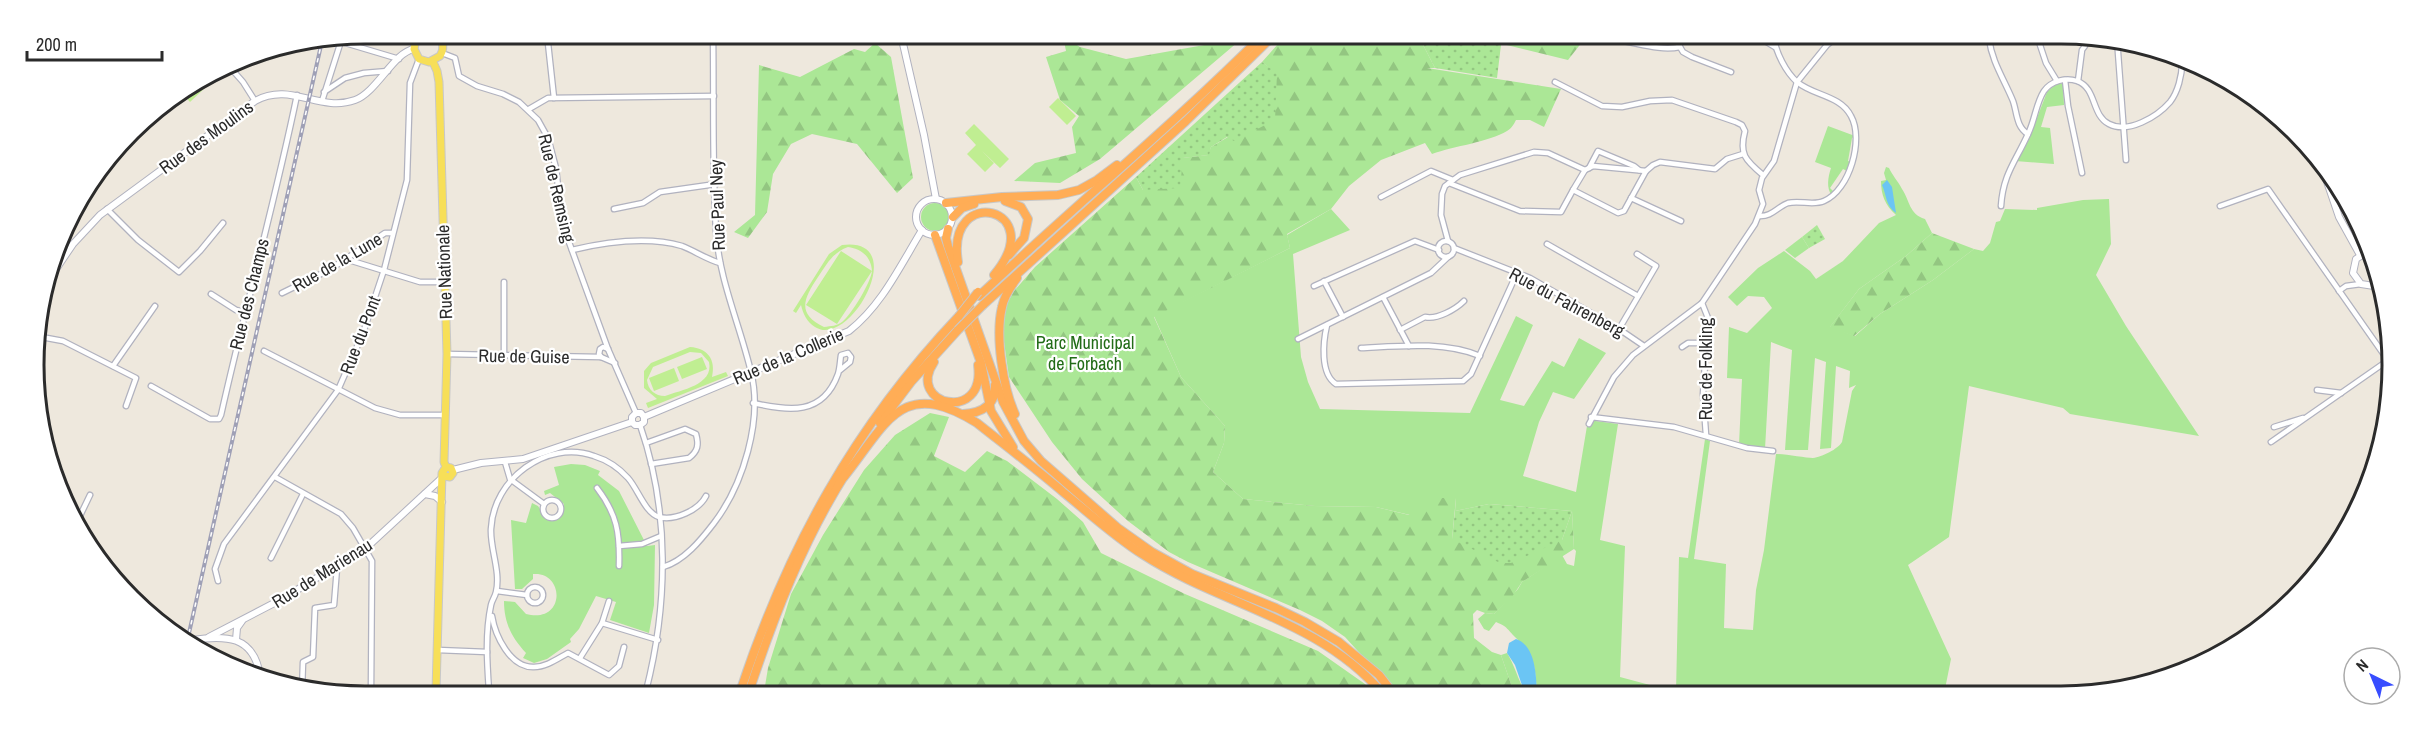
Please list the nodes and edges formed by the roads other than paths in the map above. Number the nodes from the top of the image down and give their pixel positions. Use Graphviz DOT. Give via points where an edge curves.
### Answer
graph roads {
  1 [pos="340,44"];
  2 [pos="354,44"];
  3 [pos="416,44"];
  4 [pos="440,44"];
  5 [pos="548,44"];
  6 [pos="713,44"];
  7 [pos="903,44"];
  8 [pos="1254,44"];
  9 [pos="1265,44"];
  10 [pos="1644,44"];
  11 [pos="1678,44"];
  12 [pos="1770,44"];
  13 [pos="1775,44"];
  14 [pos="1828,44"];
  15 [pos="1990,44"];
  16 [pos="2040,44"];
  17 [pos="2085,46"];
  18 [pos="1680,47"];
  19 [pos="1775,47"];
  20 [pos="414,49"];
  21 [pos="2118,49"];
  22 [pos="442,52"];
  23 [pos="399,59"];
  24 [pos="419,59"];
  25 [pos="433,62"];
  26 [pos="2182,67"];
  27 [pos="388,71"];
  28 [pos="234,72"];
  29 [pos="1731,72"];
  30 [pos="2066,80"];
  31 [pos="2057,81"];
  32 [pos="2078,81"];
  33 [pos="1555,82"];
  34 [pos="1797,82"];
  35 [pos="324,92"];
  36 [pos="297,95"];
  37 [pos="714,96"];
  38 [pos="554,98"];
  39 [pos="255,101"];
  40 [pos="322,101"];
  41 [pos="529,109"];
  42 [pos="2124,126"];
  43 [pos="2028,134"];
  44 [pos="1151,142"];
  45 [pos="1743,154"];
  46 [pos="2126,160"];
  47 [pos="1587,169"];
  48 [pos="1640,170"];
  49 [pos="1646,171"];
  50 [pos="2082,174"];
  51 [pos="1763,175"];
  52 [pos="1451,182"];
  53 [pos="716,184"];
  54 [pos="2329,188"];
  55 [pos="1573,190"];
  56 [pos="1381,197"];
  57 [pos="936,198"];
  58 [pos="1631,198"];
  59 [pos="946,203"];
  60 [pos="2001,206"];
  61 [pos="2220,206"];
  62 [pos="107,209"];
  63 [pos="614,209"];
  64 [pos="1759,216"];
  65 [pos="952,217"];
  66 [pos="1681,221"];
  67 [pos="223,223"];
  68 [pos="948,229"];
  69 [pos="922,230"];
  70 [pos="392,233"];
  71 [pos="935,235"];
  72 [pos="1448,241"];
  73 [pos="1547,244"];
  74 [pos="1454,248"];
  75 [pos="572,250"];
  76 [pos="1439,250"];
  77 [pos="2361,251"];
  78 [pos="1637,254"];
  79 [pos="2363,254"];
  80 [pos="1009,255"];
  81 [pos="1036,255"];
  82 [pos="1448,256"];
  83 [pos="348,257"];
  84 [pos="61,262"];
  85 [pos="720,263"];
  86 [pos="384,270"];
  87 [pos="2353,270"];
  88 [pos="1517,273"];
  89 [pos="961,278"];
  90 [pos="1324,281"];
  91 [pos="444,282"];
  92 [pos="504,282"];
  93 [pos="2361,284"];
  94 [pos="1314,286"];
  95 [pos="2346,286"];
  96 [pos="2373,286"];
  97 [pos="2339,291"];
  98 [pos="282,293"];
  99 [pos="211,294"];
  100 [pos="978,294"];
  101 [pos="1638,296"];
  102 [pos="1383,297"];
  103 [pos="1464,301"];
  104 [pos="1702,303"];
  105 [pos="155,306"];
  106 [pos="244,312"];
  107 [pos="1343,317"];
  108 [pos="1327,325"];
  109 [pos="1619,329"];
  110 [pos="1400,330"];
  111 [pos="45,338"];
  112 [pos="1298,339"];
  113 [pos="1707,343"];
  114 [pos="945,344"];
  115 [pos="1409,346"];
  116 [pos="1644,346"];
  117 [pos="1682,346"];
  118 [pos="1361,348"];
  119 [pos="976,350"];
  120 [pos="264,351"];
  121 [pos="606,353"];
  122 [pos="2382,353"];
  123 [pos="447,354"];
  124 [pos="504,355"];
  125 [pos="1480,356"];
  126 [pos="2382,364"];
  127 [pos="113,366"];
  128 [pos="839,371"];
  129 [pos="751,372"];
  130 [pos="993,376"];
  131 [pos="151,386"];
  132 [pos="338,390"];
  133 [pos="2317,390"];
  134 [pos="2341,393"];
  135 [pos="753,404"];
  136 [pos="989,405"];
  137 [pos="126,406"];
  138 [pos="636,413"];
  139 [pos="962,414"];
  140 [pos="445,415"];
  141 [pos="2308,416"];
  142 [pos="644,417"];
  143 [pos="1591,417"];
  144 [pos="632,422"];
  145 [pos="1589,424"];
  146 [pos="640,425"];
  147 [pos="2274,427"];
  148 [pos="1707,435"];
  149 [pos="2271,442"];
  150 [pos="646,443"];
  151 [pos="1773,451"];
  152 [pos="505,462"];
  153 [pos="651,464"];
  154 [pos="1032,467"];
  155 [pos="448,473"];
  156 [pos="1058,476"];
  157 [pos="275,477"];
  158 [pos="844,477"];
  159 [pos="510,479"];
  160 [pos="597,488"];
  161 [pos="303,494"];
  162 [pos="425,494"];
  163 [pos="90,495"];
  164 [pos="706,496"];
  165 [pos="442,502"];
  166 [pos="544,504"];
  167 [pos="81,514"];
  168 [pos="660,517"];
  169 [pos="661,536"];
  170 [pos="619,546"];
  171 [pos="366,548"];
  172 [pos="271,558"];
  173 [pos="619,566"];
  174 [pos="663,567"];
  175 [pos="337,568"];
  176 [pos="218,581"];
  177 [pos="497,591"];
  178 [pos="527,595"];
  179 [pos="609,601"];
  180 [pos="490,608"];
  181 [pos="243,621"];
  182 [pos="602,623"];
  183 [pos="209,638"];
  184 [pos="198,640"];
  185 [pos="236,640"];
  186 [pos="658,640"];
  187 [pos="624,647"];
  188 [pos="438,650"];
  189 [pos="487,652"];
  190 [pos="580,658"];
  191 [pos="257,667"];
  192 [pos="302,680"];
  193 [pos="371,686"];
  194 [pos="436,686"];
  195 [pos="489,686"];
  196 [pos="647,686"];
  197 [pos="742,686"];
  198 [pos="751,686"];
  199 [pos="1376,686"];
  200 [pos="1388,686"];
  1 -- 35 [label="street"];
  2 -- 23 [label="street"];
  3 -- 20 [label="main road"];
  4 -- 22 [label="main road"];
  5 -- 38 [label="street"];
  6 -- 37 [label="street, Rue Paul Ney"];
  7 -- 57 [label="street"];
  8 -- 44 [label="highway"];
  9 -- 81 [label="highway" via="1140,164"];
  10 -- 18 [label="street" via="1668,49"];
  11 -- 18 [label="street"];
  12 -- 19 [label="street"];
  13 -- 19 [label="street"];
  14 -- 34 [label="street"];
  15 -- 43 [label="street" via="2020,126"];
  16 -- 31 [label="street"];
  17 -- 32 [label="street"];
  18 -- 29 [label="street" via="1692,57"];
  19 -- 34 [label="street"];
  20 -- 23 [label="street, Rue des Moulins"];
  20 -- 24 [label="main road"];
  21 -- 42 [label="street"];
  22 -- 25 [label="main road"];
  22 -- 41 [label="street, Rue de Remsing" via="455,58 456,70 464,79 511,97"];
  23 -- 27 [label="street, Rue des Moulins"];
  24 -- 25 [label="main road"];
  24 -- 70 [label="street, Rue du Pont" via="409,94 407,180"];
  25 -- 91 [label="main road, Rue Nationale" via="439,82"];
  26 -- 42 [label="street" via="2171,101 2156,114"];
  27 -- 35 [label="street" via="345,78"];
  27 -- 40 [label="street, Rue des Moulins" via="359,98 338,104"];
  28 -- 39 [label="street"];
  30 -- 31 [label="street"];
  30 -- 32 [label="street"];
  30 -- 50 [label="street"];
  31 -- 43 [label="street" via="2044,90"];
  32 -- 42 [label="street" via="2085,85 2102,120"];
  33 -- 45 [label="street" via="1602,106 1672,100 1736,122 1744,128"];
  34 -- 51 [label="street" via="1774,161"];
  34 -- 64 [label="street" via="1841,104 1850,113 1856,126 1854,159 1841,185 1824,201 1792,202"];
  35 -- 40 [label="street"];
  36 -- 39 [label="street, Rue des Moulins" via="276,93"];
  36 -- 40 [label="street, Rue des Moulins"];
  36 -- 106 [label="street, Rue des Champs"];
  37 -- 38 [label="street"];
  37 -- 53 [label="street, Rue Paul Ney"];
  38 -- 41 [label="street"];
  39 -- 62 [label="street, Rue des Moulins"];
  41 -- 75 [label="street, Rue de Remsing" via="548,138 560,213"];
  42 -- 46 [label="street"];
  43 -- 60 [label="street" via="2010,165"];
  44 -- 59 [label="highway" via="1078,190 1058,195"];
  44 -- 100 [label="highway"];
  45 -- 49 [label="street" via="1727,159 1715,169 1660,162"];
  45 -- 51 [label="street"];
  47 -- 48 [label="street" via="1593,166"];
  47 -- 48 [label="street" via="1598,151"];
  47 -- 52 [label="street" via="1548,153 1534,152 1460,175"];
  47 -- 55 [label="street"];
  48 -- 49 [label="street"];
  49 -- 58 [label="street"];
  51 -- 64 [label="street"];
  52 -- 55 [label="street" via="1520,211 1535,212 1561,212"];
  52 -- 56 [label="street" via="1431,171"];
  52 -- 72 [label="street" via="1442,194 1441,204"];
  53 -- 63 [label="street" via="660,192 643,203"];
  53 -- 85 [label="street, Rue Paul Ney"];
  54 -- 77 [label="street" via="2339,217"];
  55 -- 58 [label="street" via="1618,213 1624,211"];
  57 -- 59 [label="street"];
  57 -- 69 [label="street" via="925,201 918,209 916,220"];
  58 -- 66 [label="street"];
  59 -- 65 [label="street"];
  61 -- 97 [label="street" via="2268,189"];
  62 -- 67 [label="street" via="178,272"];
  62 -- 84 [label="street, Rue des Moulins" via="78,237"];
  64 -- 104 [label="street"];
  65 -- 68 [label="street"];
  65 -- 80 [label="highway" via="970,204 1004,201 1021,207 1028,219 1027,231"];
  68 -- 71 [label="street"];
  68 -- 89 [label="highway" via="948,246"];
  69 -- 71 [label="street"];
  69 -- 129 [label="street, Rue de la Collerie" via="863,320 842,334"];
  70 -- 83 [label="street, Rue de la Lune" via="385,233"];
  70 -- 86 [label="street, Rue du Pont"];
  71 -- 119 [label="highway"];
  72 -- 74 [label="street"];
  72 -- 76 [label="street" via="1440,244"];
  73 -- 101 [label="street"];
  74 -- 82 [label="street"];
  74 -- 88 [label="street, Rue du Fahrenberg"];
  75 -- 85 [label="street" via="657,240 685,247"];
  75 -- 121 [label="street, Rue de Remsing" via="605,339"];
  76 -- 82 [label="street" via="1442,256"];
  76 -- 90 [label="street" via="1415,241"];
  78 -- 101 [label="street" via="1656,266"];
  79 -- 87 [label="street" via="2356,259"];
  80 -- 89 [label="highway" via="1012,236 1003,219 986,212 975,214 966,221 957,242"];
  80 -- 100 [label="highway"];
  81 -- 114 [label="highway, bridge"];
  81 -- 156 [label="highway" via="1005,298 1000,330 1011,405 1032,446"];
  82 -- 102 [label="street" via="1431,273"];
  83 -- 86 [label="street"];
  83 -- 98 [label="street, Rue de la Lune"];
  85 -- 129 [label="street, Rue Paul Ney"];
  86 -- 91 [label="street" via="420,282"];
  86 -- 132 [label="street, Rue du Pont"];
  87 -- 93 [label="street"];
  87 -- 95 [label="street"];
  88 -- 109 [label="street, Rue du Fahrenberg"];
  88 -- 125 [label="street"];
  89 -- 130 [label="highway"];
  90 -- 94 [label="street"];
  90 -- 107 [label="street"];
  91 -- 123 [label="main road, Rue Nationale"];
  92 -- 124 [label="street"];
  93 -- 95 [label="street"];
  93 -- 96 [label="street"];
  95 -- 97 [label="street"];
  97 -- 122 [label="street"];
  99 -- 106 [label="street, Rue des Champs"];
  100 -- 197 [label="highway, bridge" via="893,391 837,473 795,550"];
  101 -- 109 [label="street"];
  102 -- 107 [label="street"];
  102 -- 110 [label="street"];
  103 -- 110 [label="street" via="1457,308 1425,317"];
  104 -- 113 [label="street, Rue de Folkling" via="1708,318"];
  104 -- 116 [label="street"];
  105 -- 127 [label="street"];
  106 -- 131 [label="street, Rue des Champs" via="219,419 210,419"];
  107 -- 108 [label="street"];
  108 -- 112 [label="street"];
  108 -- 125 [label="street" via="1327,371 1336,384 1463,381"];
  109 -- 116 [label="street, Rue du Fahrenberg"];
  110 -- 115 [label="street"];
  111 -- 127 [label="street" via="63,341"];
  113 -- 117 [label="street"];
  113 -- 148 [label="street, Rue de Folkling" via="1702,394"];
  114 -- 119 [label="highway" via="927,380 934,396 948,403 968,398 974,390 979,373"];
  114 -- 158 [label="highway" via="883,418"];
  115 -- 118 [label="street"];
  115 -- 125 [label="street" via="1461,348"];
  116 -- 143 [label="street" via="1614,377"];
  119 -- 136 [label="highway"];
  120 -- 132 [label="street"];
  121 -- 124 [label="street, Rue de Guise"];
  121 -- 138 [label="street" via="615,363"];
  123 -- 124 [label="street, Rue de Guise"];
  123 -- 140 [label="main road, Rue Nationale"];
  126 -- 134 [label="street"];
  127 -- 137 [label="street" via="136,378"];
  128 -- 135 [label="street" via="830,389 809,406 785,410"];
  129 -- 135 [label="street, Rue Paul Ney"];
  129 -- 142 [label="street, Rue de la Collerie"];
  130 -- 136 [label="highway" via="995,393"];
  130 -- 156 [label="highway" via="1024,441"];
  132 -- 140 [label="street" via="400,415"];
  132 -- 157 [label="street, Rue du Pont"];
  133 -- 134 [label="street"];
  134 -- 141 [label="street"];
  135 -- 174 [label="street, Rue Paul Ney" via="744,468 730,498 703,537 675,564"];
  136 -- 139 [label="highway"];
  136 -- 154 [label="highway" via="1009,442"];
  138 -- 142 [label="street"];
  138 -- 144 [label="street"];
  139 -- 154 [label="highway"];
  139 -- 158 [label="highway" via="929,404 904,407 879,430"];
  140 -- 155 [label="main road, Rue Nationale" via="444,462"];
  141 -- 147 [label="street"];
  141 -- 149 [label="street"];
  142 -- 146 [label="street"];
  143 -- 145 [label="street"];
  143 -- 148 [label="street"];
  144 -- 146 [label="street"];
  144 -- 152 [label="street"];
  146 -- 150 [label="street"];
  148 -- 151 [label="street" via="1747,448"];
  150 -- 153 [label="street"];
  150 -- 153 [label="street" via="685,429 696,434 698,441 689,458"];
  152 -- 155 [label="street" via="481,463"];
  152 -- 159 [label="street"];
  153 -- 168 [label="street"];
  154 -- 199 [label="highway" via="1141,554 1304,632 1336,650"];
  155 -- 162 [label="street, Rue de Marienau"];
  155 -- 165 [label="main road, Rue Nationale"];
  156 -- 200 [label="highway" via="1152,552 1192,574 1276,608 1340,642"];
  157 -- 161 [label="street"];
  157 -- 176 [label="street, Rue du Pont" via="224,544 215,569"];
  158 -- 198 [label="highway" via="802,554"];
  159 -- 166 [label="street"];
  159 -- 168 [label="street" via="553,454 592,455 607,461 628,478 651,513"];
  159 -- 177 [label="street" via="496,506 491,528"];
  160 -- 170 [label="street" via="614,513"];
  161 -- 171 [label="street" via="341,514"];
  161 -- 172 [label="street"];
  162 -- 165 [label="street"];
  162 -- 171 [label="street, Rue de Marienau"];
  163 -- 167 [label="street"];
  164 -- 168 [label="street" via="688,512"];
  165 -- 188 [label="main road, Rue Nationale"];
  168 -- 169 [label="street"];
  169 -- 170 [label="street" via="642,544"];
  169 -- 174 [label="street"];
  170 -- 173 [label="street"];
  171 -- 175 [label="street, Rue de Marienau"];
  171 -- 193 [label="street" via="372,561"];
  174 -- 186 [label="street"];
  175 -- 181 [label="street, Rue de Marienau"];
  175 -- 192 [label="street" via="334,605 315,608 313,657 303,662"];
  177 -- 178 [label="street"];
  177 -- 180 [label="street"];
  179 -- 182 [label="street"];
  180 -- 189 [label="street"];
  180 -- 190 [label="street" via="501,642 519,663 532,668 568,653"];
  181 -- 183 [label="street, Rue de Marienau"];
  181 -- 185 [label="street" via="237,628"];
  182 -- 186 [label="street"];
  182 -- 190 [label="street"];
  183 -- 184 [label="street"];
  183 -- 185 [label="street" via="223,636"];
  185 -- 191 [label="street" via="251,653"];
  186 -- 196 [label="street"];
  187 -- 190 [label="street" via="619,666 609,675"];
  188 -- 189 [label="street"];
  188 -- 194 [label="main road, Rue Nationale"];
  189 -- 195 [label="street"];
}
